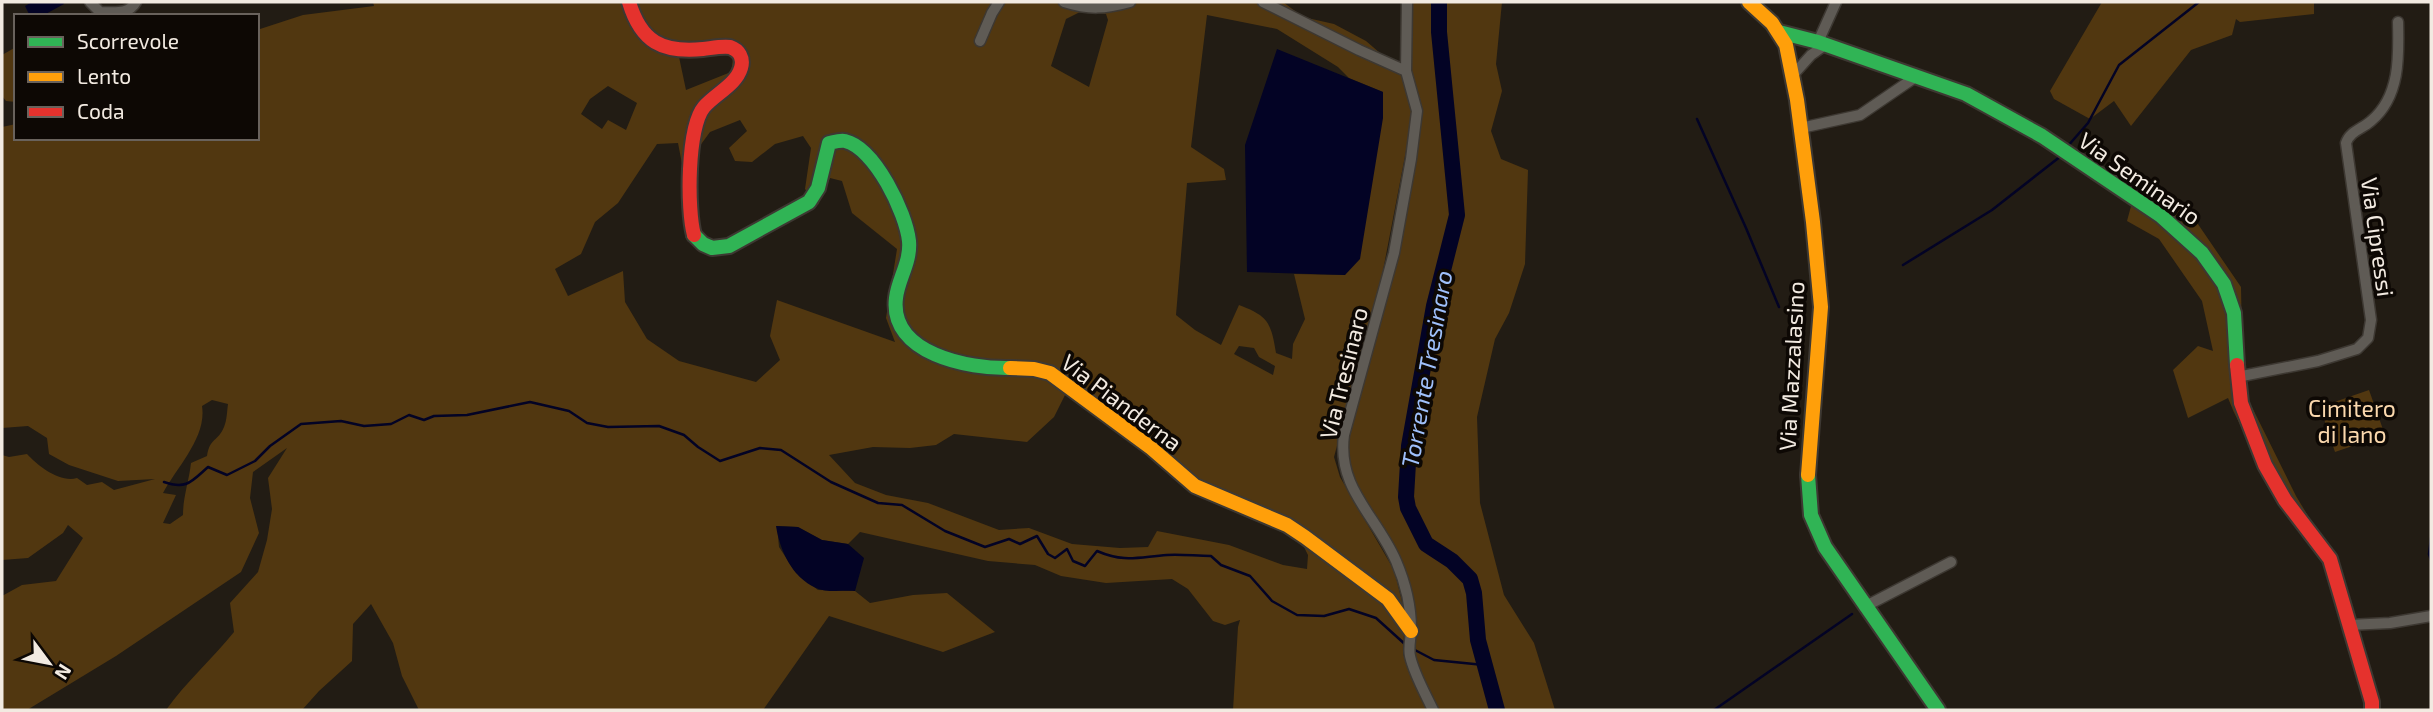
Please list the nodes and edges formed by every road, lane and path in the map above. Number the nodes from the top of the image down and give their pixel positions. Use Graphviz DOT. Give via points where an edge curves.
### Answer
graph roads {
  1 [pos="90,2"];
  2 [pos="136,2"];
  3 [pos="629,2"];
  4 [pos="999,2"];
  5 [pos="1063,2"];
  6 [pos="1130,2"];
  7 [pos="1264,2"];
  8 [pos="1407,2"];
  9 [pos="1749,2"];
  10 [pos="1836,2"];
  11 [pos="2398,22"];
  12 [pos="1779,32"];
  13 [pos="980,41"];
  14 [pos="1822,44"];
  15 [pos="1406,71"];
  16 [pos="1793,75"];
  17 [pos="1917,76"];
  18 [pos="1801,128"];
  19 [pos="2237,377"];
  20 [pos="1951,562"];
  21 [pos="1864,607"];
  22 [pos="2431,616"];
  23 [pos="2349,625"];
  24 [pos="1409,643"];
  25 [pos="1433,710"];
  26 [pos="1938,710"];
  27 [pos="2372,710"];
  1 -- 2 [label="street" via="100,12 126,12"];
  3 -- 24 [label="street, Via Pianderna" via="641,32 660,47 728,46 740,56 742,67 736,79 705,106 692,134 691,218 693,234 703,244 729,246 809,202 818,188 829,142 844,140 882,173 905,223 910,250 895,306 907,337 919,348 985,367 1031,367 1050,373 1195,486 1305,537 1388,599"];
  4 -- 13 [label="street"];
  5 -- 6 [label="street" via="1106,9"];
  7 -- 15 [label="street"];
  8 -- 15 [label="street, Via Tresinaro"];
  9 -- 12 [label="street, Via Mazzalasino"];
  10 -- 14 [label="street"];
  11 -- 19 [label="street, Via Cipressi" via="2391,96 2346,143 2371,320 2368,338 2357,349 2318,361"];
  12 -- 14 [label="street, Via Seminario"];
  12 -- 16 [label="street, Via Mazzalasino"];
  14 -- 16 [label="street"];
  14 -- 17 [label="street, Via Seminario"];
  15 -- 24 [label="street, Via Tresinaro" via="1417,111 1403,205 1343,435 1342,458 1347,478 1397,563 1407,593"];
  16 -- 18 [label="street, Via Mazzalasino"];
  17 -- 18 [label="street" via="1860,115"];
  17 -- 19 [label="street, Via Seminario" via="1995,109 2091,169 2194,243 2232,302"];
  18 -- 21 [label="street, Via Mazzalasino" via="1821,307 1808,498 1815,529"];
  19 -- 23 [label="street, Via Seminario" via="2244,413 2266,466 2284,499 2329,559"];
  20 -- 21 [label="street"];
  21 -- 26 [label="street, Via Mazzalasino"];
  22 -- 23 [label="street"];
  23 -- 27 [label="street, Via Seminario"];
  24 -- 25 [label="street, Via Tresinaro"];
}
